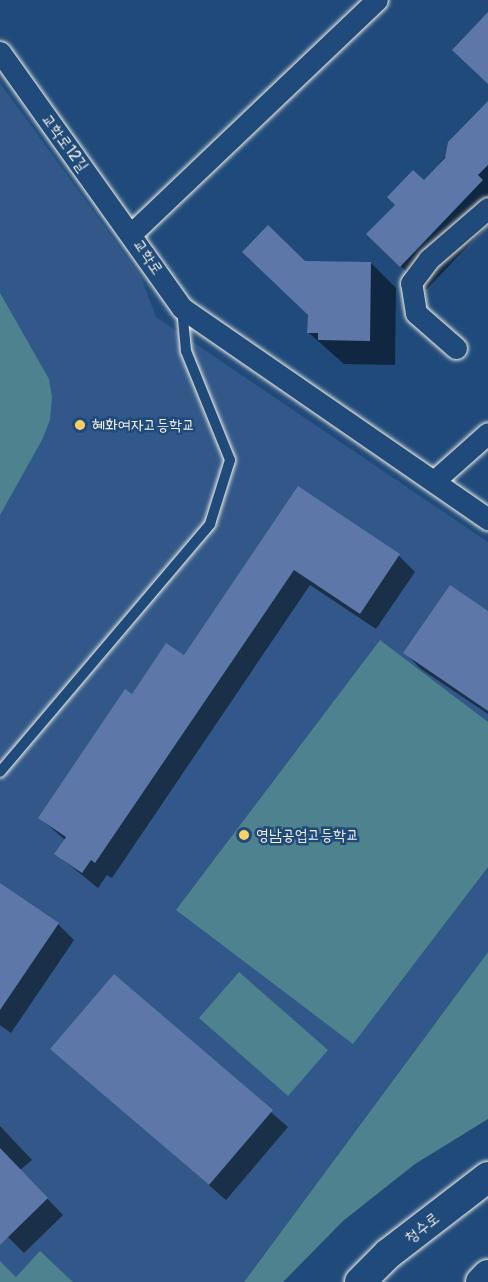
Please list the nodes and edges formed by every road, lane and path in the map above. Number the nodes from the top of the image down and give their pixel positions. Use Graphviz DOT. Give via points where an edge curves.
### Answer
graph roads {
  1 [pos="377,0"];
  2 [pos="0,52"];
  3 [pos="488,208"];
  4 [pos="132,233"];
  5 [pos="182,308"];
  6 [pos="456,348"];
  7 [pos="488,433"];
  8 [pos="434,481"];
  9 [pos="488,519"];
  10 [pos="0,772"];
  11 [pos="488,1177"];
  12 [pos="488,1275"];
  13 [pos="360,1282"];
  14 [pos="481,1282"];
  1 -- 4 [label="street, 교학로"];
  2 -- 4 [label="street, 교학로12길"];
  3 -- 6 [label="street" via="429,259 411,283 416,313"];
  4 -- 5 [label="street, 교학로"];
  5 -- 8 [label="street, 교학로"];
  5 -- 10 [label="lane" via="186,351 230,460 210,524"];
  7 -- 8 [label="street"];
  8 -- 9 [label="street, 교학로"];
  11 -- 13 [label="main road, 청수로" via="388,1254"];
  12 -- 14 [label="main road"];
}
